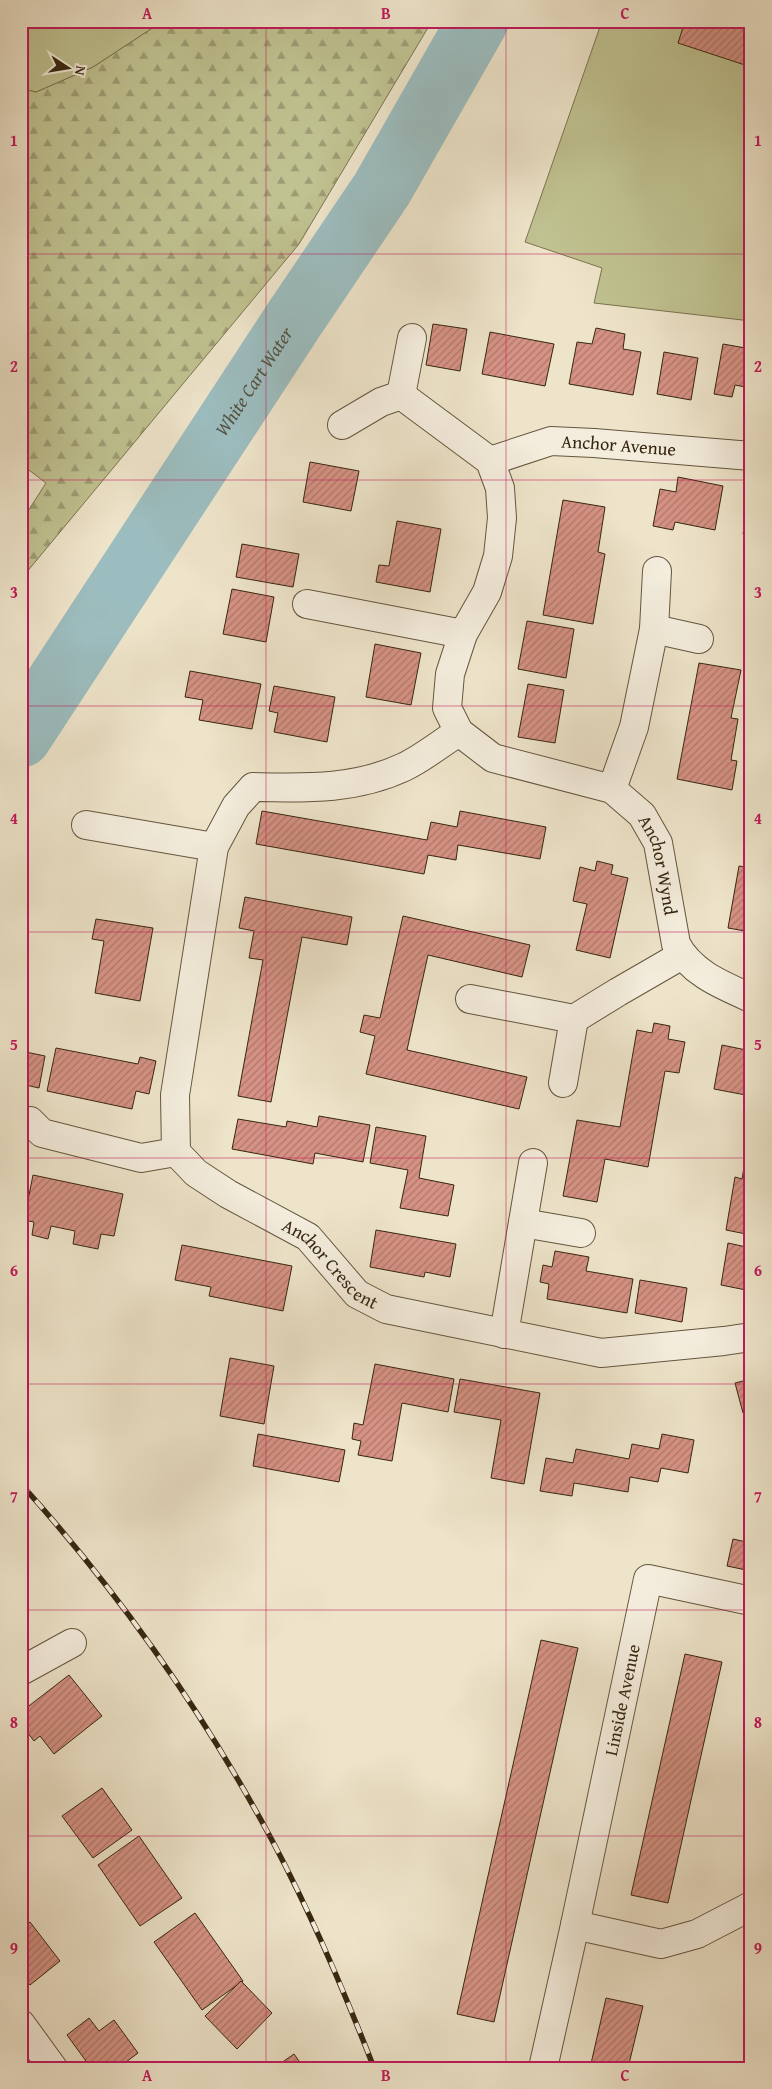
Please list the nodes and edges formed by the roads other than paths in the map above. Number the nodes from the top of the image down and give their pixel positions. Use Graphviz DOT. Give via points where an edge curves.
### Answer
graph roads {
  1 [pos="412,338"];
  2 [pos="402,395"];
  3 [pos="342,425"];
  4 [pos="751,456"];
  5 [pos="490,461"];
  6 [pos="657,571"];
  7 [pos="306,604"];
  8 [pos="654,629"];
  9 [pos="463,634"];
  10 [pos="699,639"];
  11 [pos="458,732"];
  12 [pos="612,788"];
  13 [pos="86,824"];
  14 [pos="214,847"];
  15 [pos="682,955"];
  16 [pos="751,998"];
  17 [pos="470,999"];
  18 [pos="574,1019"];
  19 [pos="563,1083"];
  20 [pos="30,1121"];
  21 [pos="176,1152"];
  22 [pos="533,1163"];
  23 [pos="523,1223"];
  24 [pos="581,1233"];
  25 [pos="504,1334"];
  26 [pos="751,1336"];
  27 [pos="751,1601"];
  28 [pos="72,1643"];
  29 [pos="21,1671"];
  30 [pos="751,1906"];
  31 [pos="575,1925"];
  32 [pos="21,2024"];
  33 [pos="53,2068"];
  34 [pos="543,2068"];
  1 -- 2 [label="street"];
  2 -- 3 [label="street" via="381,402"];
  2 -- 5 [label="street"];
  4 -- 5 [label="street, Anchor Avenue" via="551,441"];
  5 -- 9 [label="street, Anchor Wynd" via="500,488 502,518 498,556 487,592"];
  6 -- 8 [label="street"];
  7 -- 9 [label="street"];
  8 -- 10 [label="street"];
  8 -- 12 [label="street" via="634,727"];
  9 -- 11 [label="street, Anchor Wynd" via="450,674 447,708"];
  11 -- 12 [label="street, Anchor Wynd" via="493,758"];
  11 -- 14 [label="street" via="404,767 356,784 306,788 253,787 236,806"];
  12 -- 15 [label="street, Anchor Wynd" via="642,815 658,843 676,944"];
  13 -- 14 [label="street"];
  14 -- 21 [label="street" via="175,1094"];
  15 -- 16 [label="street" via="710,979"];
  15 -- 18 [label="street"];
  17 -- 18 [label="street"];
  18 -- 19 [label="street"];
  20 -- 21 [label="street" via="42,1133 141,1158"];
  21 -- 25 [label="street, Anchor Crescent" via="196,1173 220,1189 308,1238 357,1294 386,1309"];
  22 -- 23 [label="street"];
  23 -- 24 [label="street"];
  23 -- 25 [label="street"];
  25 -- 26 [label="street, Anchor Crescent" via="601,1353"];
  27 -- 31 [label="street, Linside Avenue" via="648,1579"];
  28 -- 29 [label="street"];
  30 -- 31 [label="street" via="697,1934 660,1944"];
  31 -- 34 [label="street, Linside Avenue"];
  32 -- 33 [label="street"];
}
